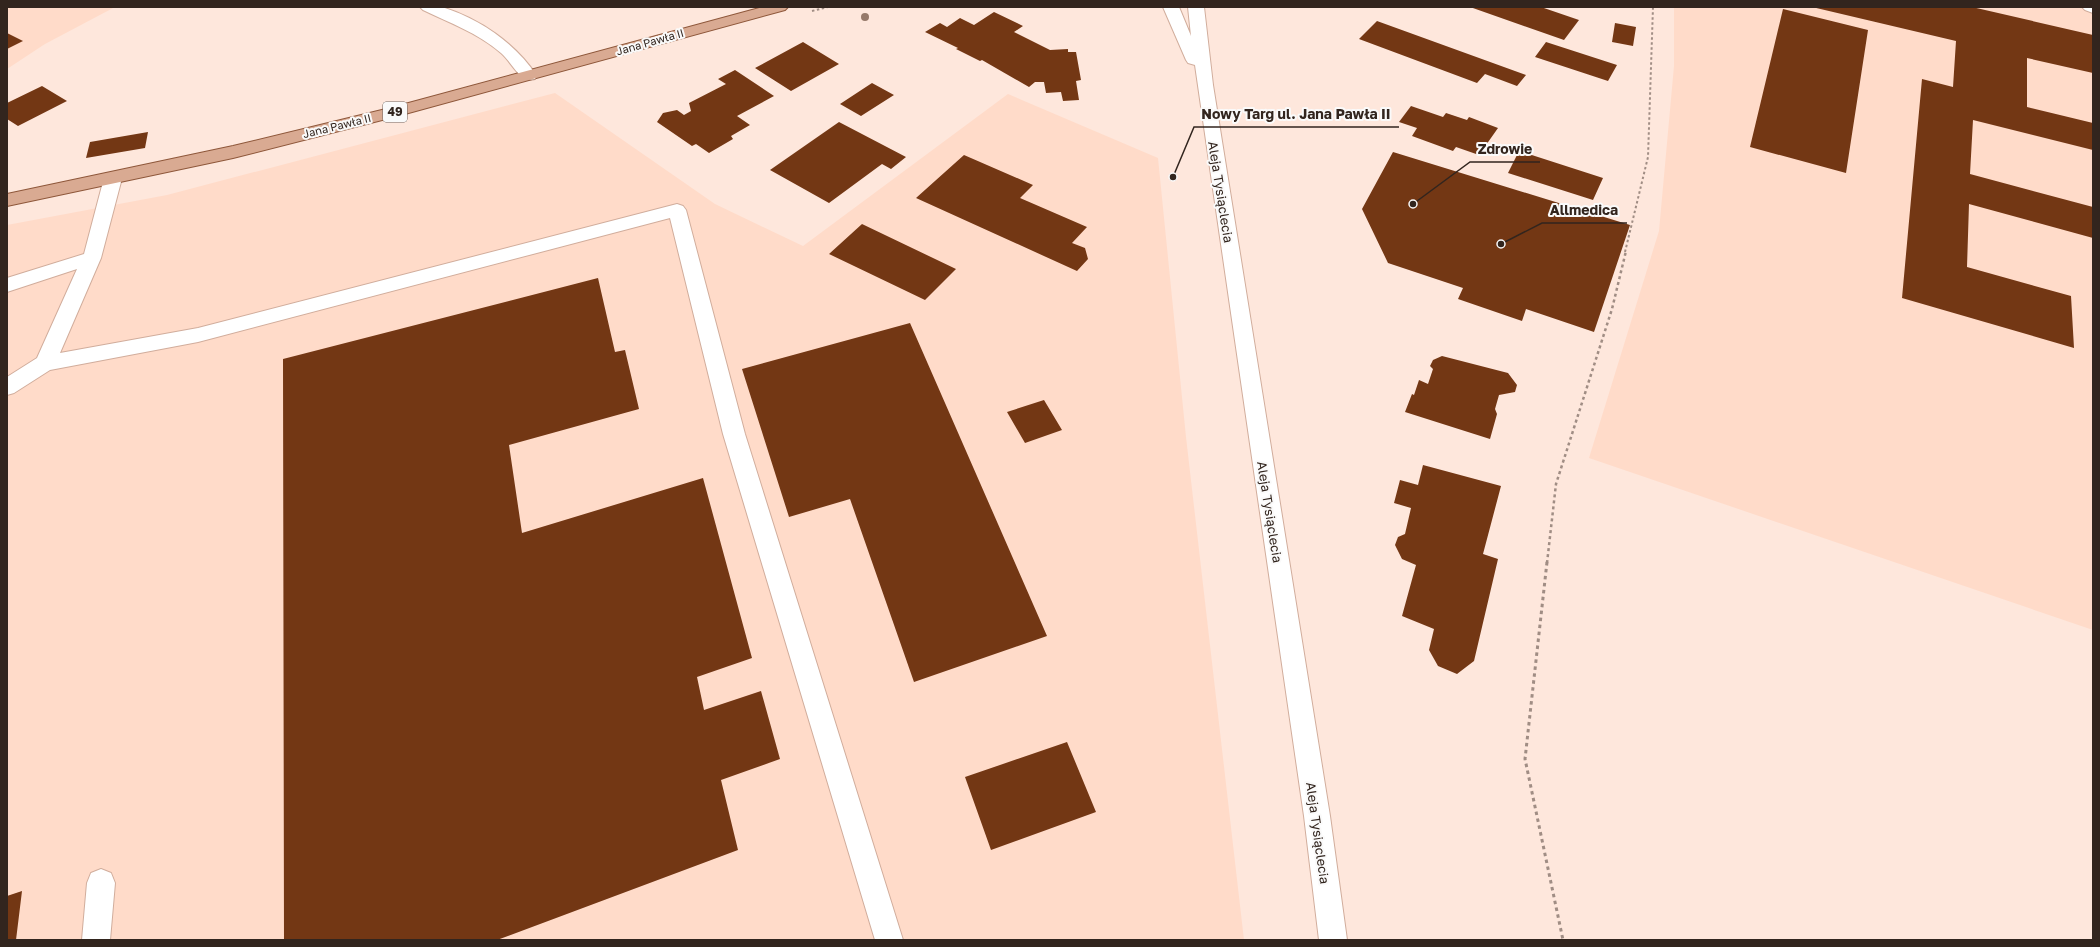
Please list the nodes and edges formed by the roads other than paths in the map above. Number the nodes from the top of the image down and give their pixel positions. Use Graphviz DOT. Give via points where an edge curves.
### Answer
graph roads {
  1 [pos="428,7"];
  2 [pos="780,7"];
  3 [pos="1171,7"];
  4 [pos="1196,7"];
  5 [pos="2090,7"];
  6 [pos="2093,8"];
  7 [pos="529,76"];
  8 [pos="1205,85"];
  9 [pos="113,178"];
  10 [pos="7,200"];
  11 [pos="92,258"];
  12 [pos="7,285"];
  13 [pos="45,362"];
  14 [pos="7,387"];
  15 [pos="101,883"];
  16 [pos="96,940"];
  17 [pos="889,940"];
  18 [pos="1333,940"];
  1 -- 7 [label="street" via="489,35 517,59"];
  2 -- 7 [label="main road, Jana Pawła II / 49"];
  3 -- 8 [label="street, Aleja Tysiąclecia"];
  4 -- 8 [label="street, Aleja Tysiąclecia"];
  5 -- 6 [label="street"];
  7 -- 9 [label="main road, Jana Pawła II / 49" via="233,152"];
  8 -- 18 [label="street, Aleja Tysiąclecia" via="1317,816"];
  9 -- 10 [label="main road, Jana Pawła II / 49"];
  9 -- 11 [label="street"];
  11 -- 12 [label="street"];
  11 -- 13 [label="street"];
  13 -- 14 [label="street"];
  13 -- 17 [label="street" via="198,334 677,210 734,434"];
  15 -- 16 [label="street"];
}
